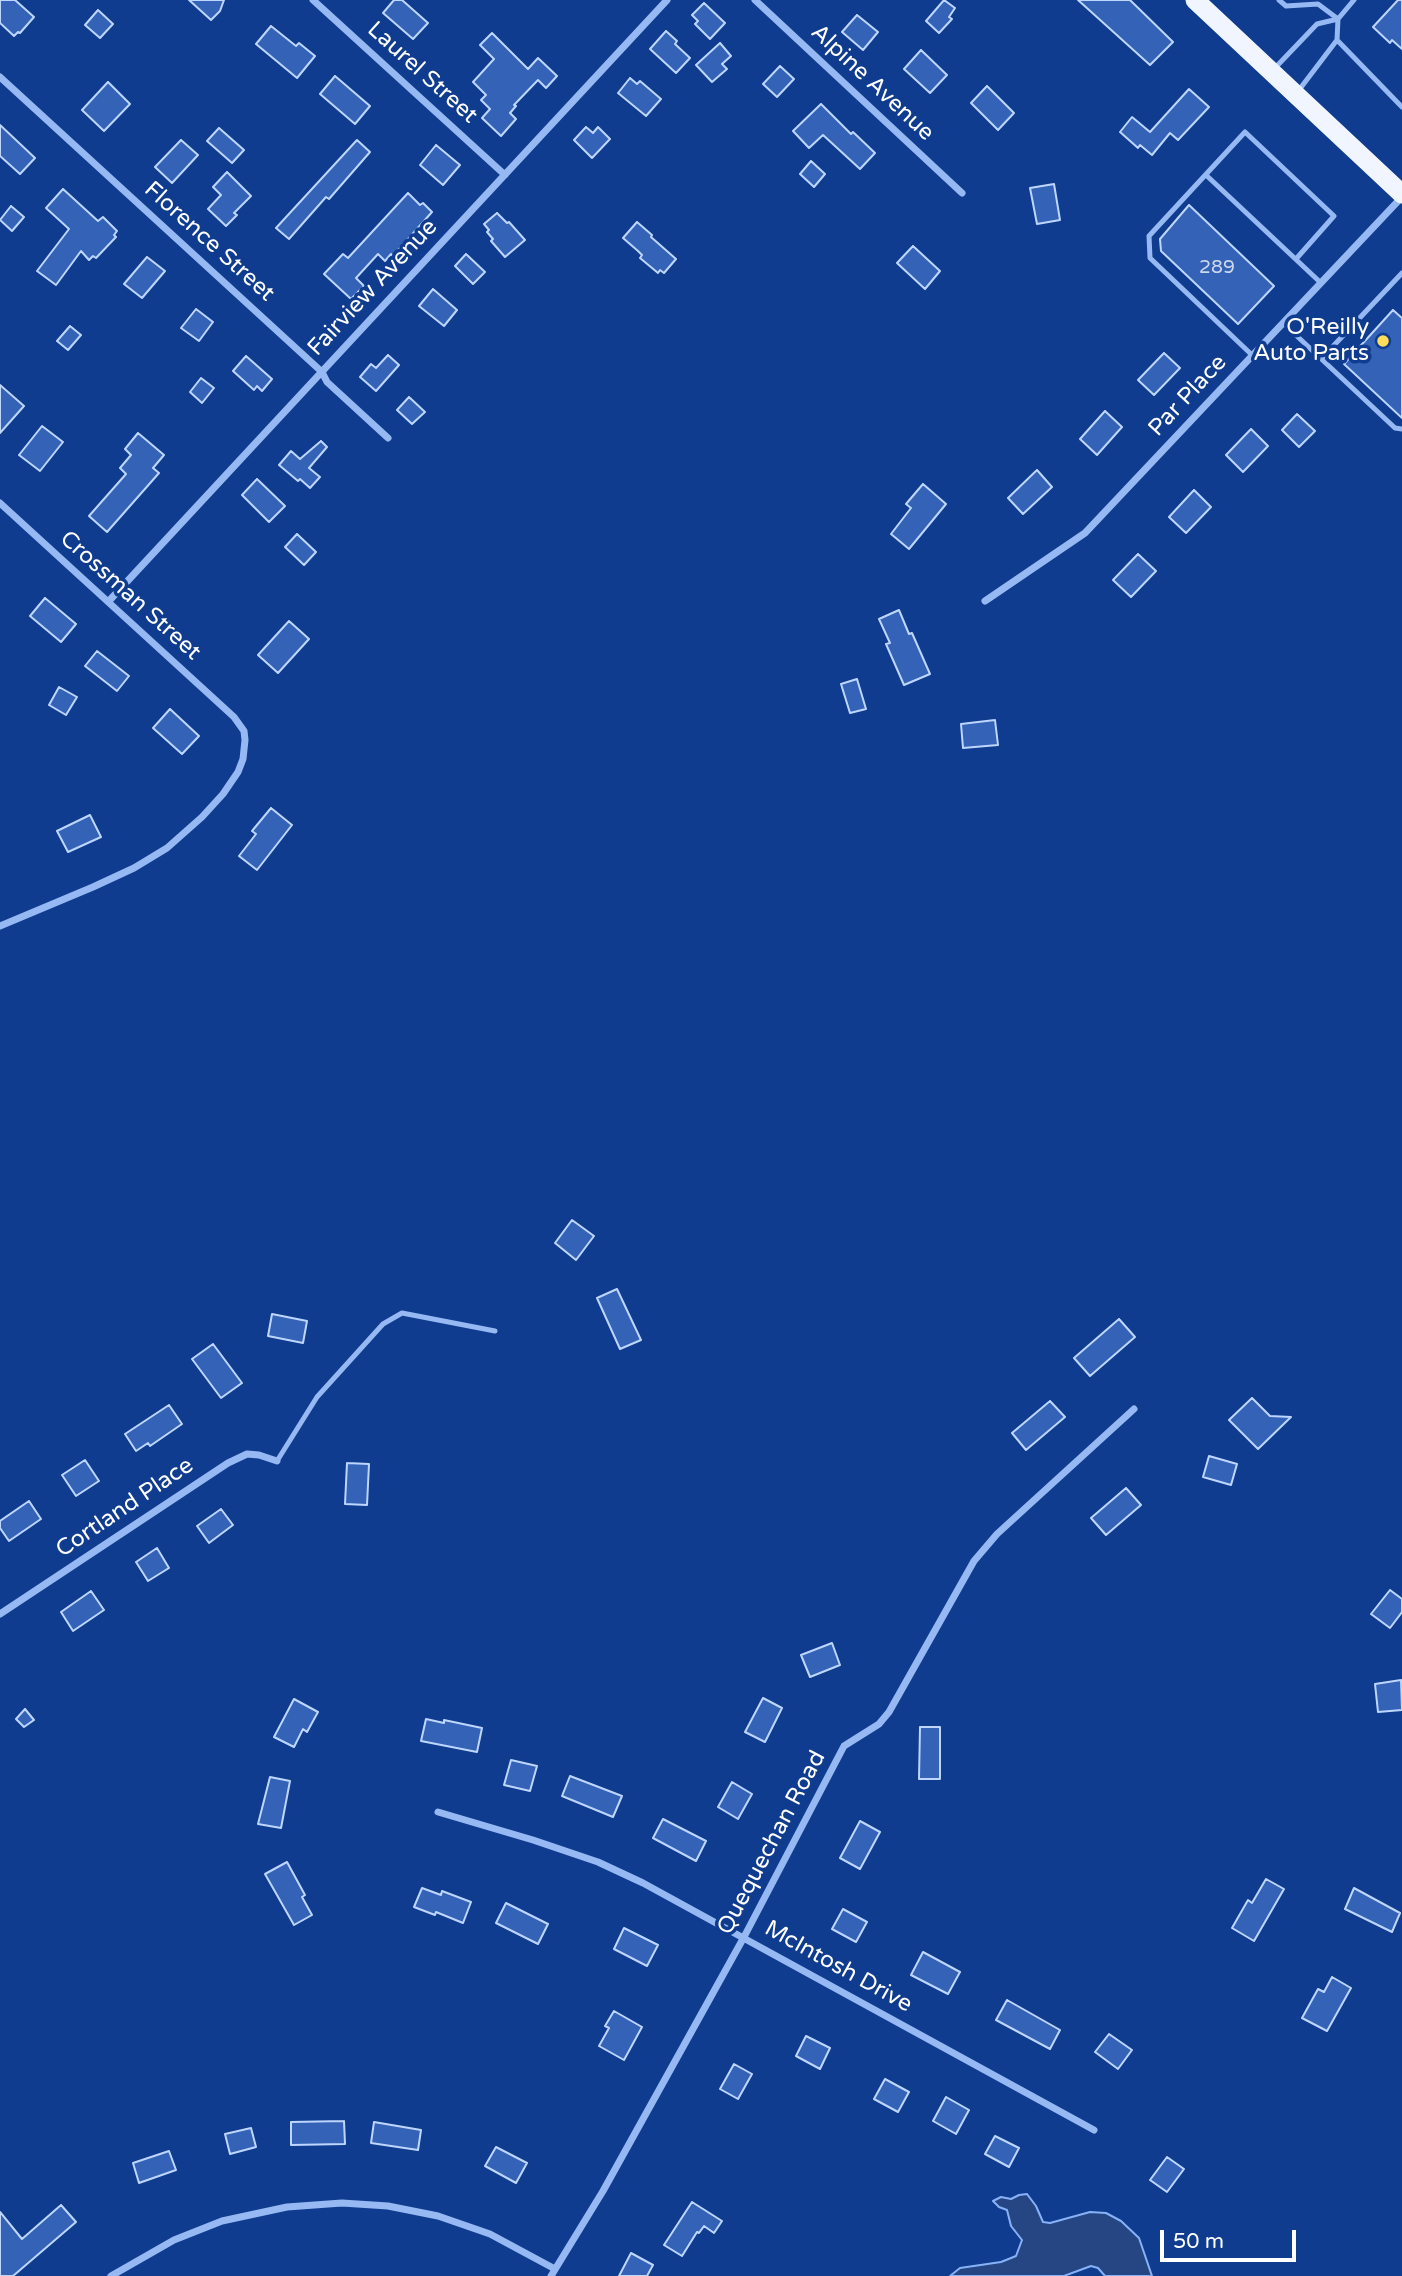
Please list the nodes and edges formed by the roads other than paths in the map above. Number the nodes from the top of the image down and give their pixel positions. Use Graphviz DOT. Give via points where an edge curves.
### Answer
graph roads {
  1 [pos="313,0"];
  2 [pos="667,0"];
  3 [pos="755,0"];
  4 [pos="1195,0"];
  5 [pos="1279,0"];
  6 [pos="1354,0"];
  7 [pos="1338,19"];
  8 [pos="1337,40"];
  9 [pos="1271,72"];
  10 [pos="0,77"];
  11 [pos="1295,94"];
  12 [pos="1402,107"];
  13 [pos="505,175"];
  14 [pos="1206,175"];
  15 [pos="961,193"];
  16 [pos="1402,195"];
  17 [pos="1296,259"];
  18 [pos="1402,273"];
  19 [pos="1321,283"];
  20 [pos="1283,323"];
  21 [pos="1252,355"];
  22 [pos="1321,359"];
  23 [pos="321,372"];
  24 [pos="1402,421"];
  25 [pos="1399,429"];
  26 [pos="388,438"];
  27 [pos="0,503"];
  28 [pos="985,601"];
  29 [pos="108,602"];
  30 [pos="0,926"];
  31 [pos="495,1331"];
  32 [pos="1134,1409"];
  33 [pos="277,1461"];
  34 [pos="0,1614"];
  35 [pos="438,1812"];
  36 [pos="744,1937"];
  37 [pos="1094,2130"];
  38 [pos="553,2273"];
  39 [pos="111,2276"];
  1 -- 13 [label="street, Laurel Street"];
  2 -- 13 [label="street, Fairview Avenue"];
  3 -- 15 [label="street, Alpine Avenue"];
  4 -- 9 [label="highway"];
  5 -- 7 [label="lane" via="1286,6 1318,4"];
  6 -- 7 [label="lane"];
  7 -- 8 [label="lane"];
  7 -- 9 [label="lane" via="1317,24"];
  8 -- 11 [label="lane"];
  8 -- 12 [label="lane"];
  9 -- 11 [label="highway"];
  10 -- 23 [label="street, Florence Street"];
  11 -- 16 [label="highway"];
  13 -- 23 [label="street, Fairview Avenue"];
  14 -- 17 [label="lane"];
  14 -- 17 [label="lane" via="1245,132 1334,216"];
  14 -- 21 [label="lane" via="1149,236 1150,258"];
  16 -- 19 [label="street, Par Place"];
  17 -- 19 [label="lane"];
  18 -- 22 [label="lane"];
  19 -- 20 [label="street, Par Place"];
  20 -- 21 [label="street, Par Place"];
  20 -- 22 [label="lane"];
  21 -- 28 [label="street, Par Place" via="1085,533"];
  22 -- 25 [label="lane"];
  23 -- 26 [label="street, Florence Street"];
  23 -- 29 [label="street, Fairview Avenue"];
  24 -- 25 [label="lane"];
  27 -- 29 [label="street, Crossman Street"];
  29 -- 30 [label="street, Crossman Street" via="234,717 244,731 243,759 214,806 167,848 134,868"];
  31 -- 33 [label="lane" via="402,1313 383,1324 317,1397"];
  32 -- 36 [label="street, Quequechan Road" via="1006,1525 974,1561 889,1712 879,1724 844,1746"];
  33 -- 34 [label="street, Cortland Place" via="247,1454 228,1462"];
  35 -- 36 [label="street, McIntosh Drive" via="598,1863"];
  36 -- 37 [label="street, McIntosh Drive"];
  36 -- 38 [label="street, Quequechan Road"];
  38 -- 39 [label="street" via="490,2234 438,2217 388,2206 333,2203 265,2210 214,2224 163,2245"];
}
